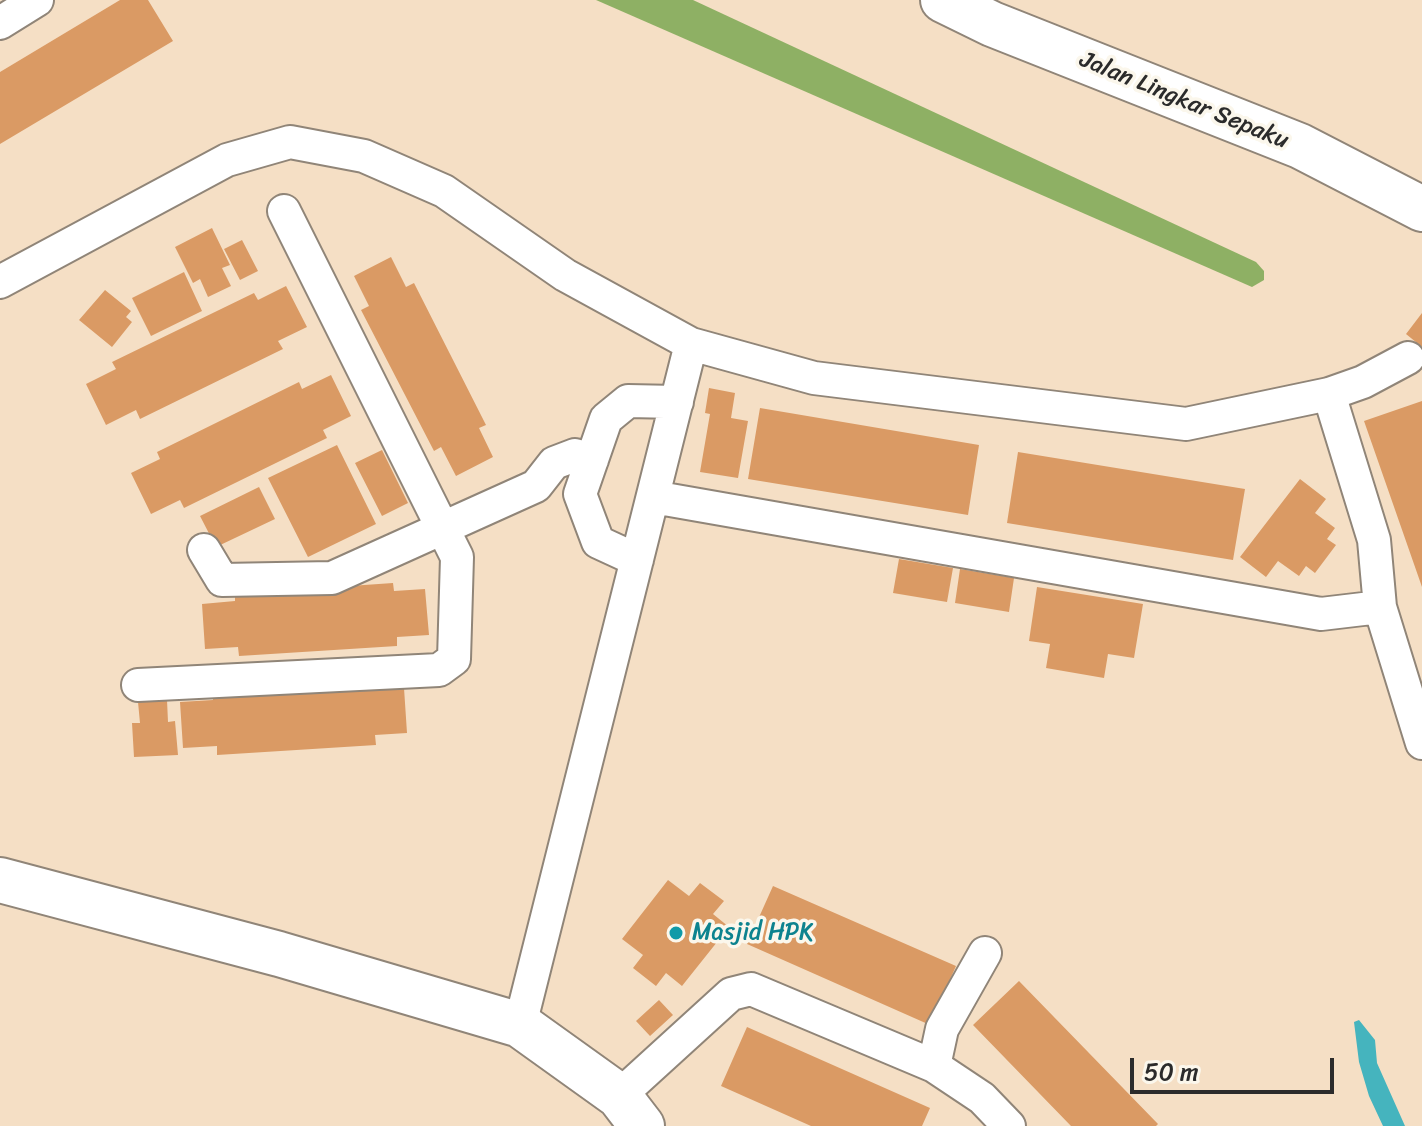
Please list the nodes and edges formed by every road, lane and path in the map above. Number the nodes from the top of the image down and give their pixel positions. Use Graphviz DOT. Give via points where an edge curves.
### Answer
graph roads {
  1 [pos="37,0"];
  2 [pos="943,0"];
  3 [pos="0,23"];
  4 [pos="1422,209"];
  5 [pos="284,211"];
  6 [pos="0,282"];
  7 [pos="691,344"];
  8 [pos="1408,358"];
  9 [pos="1329,394"];
  10 [pos="677,402"];
  11 [pos="592,460"];
  12 [pos="536,486"];
  13 [pos="580,494"];
  14 [pos="653,497"];
  15 [pos="443,528"];
  16 [pos="204,550"];
  17 [pos="637,560"];
  18 [pos="1380,607"];
  19 [pos="138,685"];
  20 [pos="1413,688"];
  21 [pos="1422,743"];
  22 [pos="0,880"];
  23 [pos="985,953"];
  24 [pos="520,1025"];
  25 [pos="934,1066"];
  26 [pos="630,1111"];
  27 [pos="1009,1126"];
  1 -- 3 [label="street"];
  2 -- 4 [label="street, Jalan Lingkar Sepaku" via="1300,146"];
  5 -- 15 [label="street"];
  6 -- 7 [label="street" via="227,160 290,142 364,156 444,191 565,275"];
  7 -- 9 [label="street" via="814,378 1186,424"];
  7 -- 10 [label="street"];
  8 -- 9 [label="street"];
  9 -- 18 [label="street" via="1374,540"];
  10 -- 11 [label="street" via="628,401 606,419"];
  10 -- 14 [label="street"];
  11 -- 12 [label="street" via="575,455 554,463"];
  11 -- 13 [label="street"];
  12 -- 13 [label="street"];
  12 -- 15 [label="street"];
  13 -- 17 [label="street" via="598,542"];
  14 -- 17 [label="street"];
  14 -- 18 [label="street" via="1321,614"];
  15 -- 16 [label="street" via="332,578 222,580"];
  15 -- 19 [label="street" via="457,557 454,659 439,670"];
  17 -- 24 [label="street"];
  18 -- 20 [label="street"];
  20 -- 21 [label="street"];
  22 -- 24 [label="street"];
  23 -- 25 [label="street" via="942,1029"];
  24 -- 26 [label="street"];
  25 -- 26 [label="street" via="751,989 731,994"];
  25 -- 27 [label="street" via="982,1098"];
}
